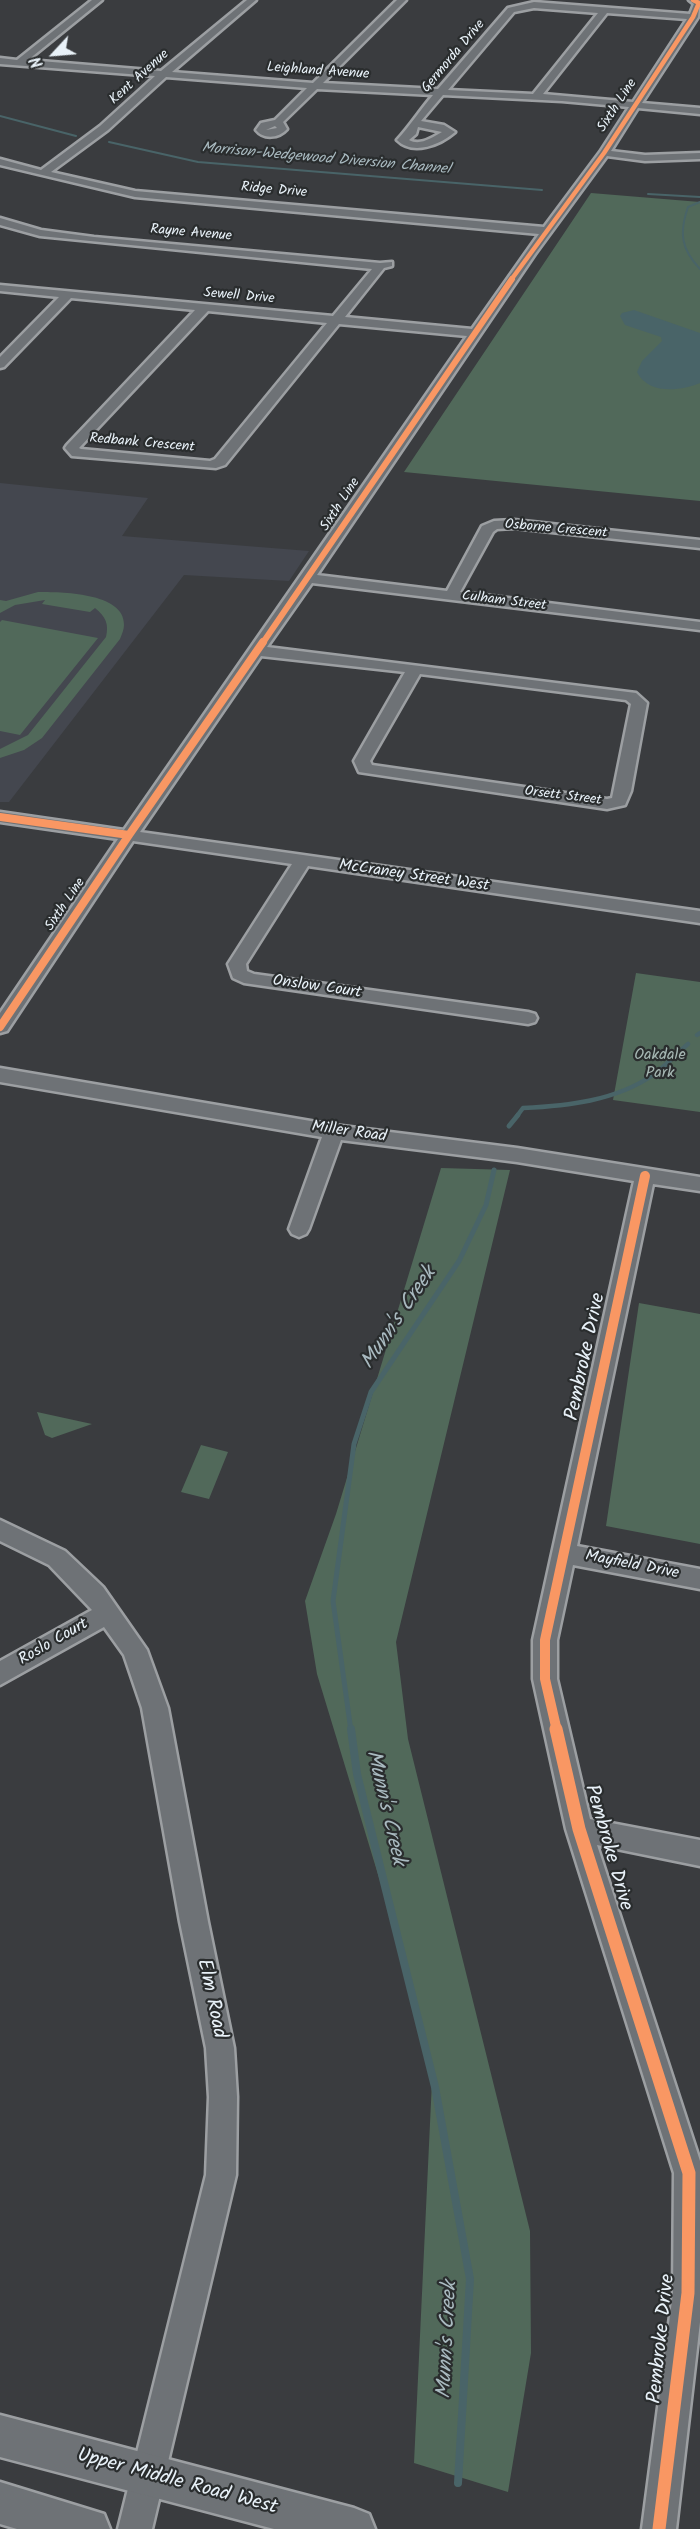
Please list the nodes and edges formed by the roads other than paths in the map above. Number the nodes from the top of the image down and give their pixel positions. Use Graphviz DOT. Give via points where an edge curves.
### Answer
graph roads {
  1 [pos="98,0"];
  2 [pos="252,0"];
  3 [pos="402,0"];
  4 [pos="693,0"];
  5 [pos="604,10"];
  6 [pos="693,17"];
  7 [pos="0,61"];
  8 [pos="19,63"];
  9 [pos="163,74"];
  10 [pos="315,86"];
  11 [pos="442,93"];
  12 [pos="536,96"];
  13 [pos="635,105"];
  14 [pos="700,111"];
  15 [pos="278,122"];
  16 [pos="414,123"];
  17 [pos="604,153"];
  18 [pos="700,156"];
  19 [pos="0,162"];
  20 [pos="43,173"];
  21 [pos="0,221"];
  22 [pos="548,231"];
  23 [pos="0,288"];
  24 [pos="68,295"];
  25 [pos="204,308"];
  26 [pos="335,321"];
  27 [pos="475,333"];
  28 [pos="0,364"];
  29 [pos="700,544"];
  30 [pos="308,578"];
  31 [pos="451,596"];
  32 [pos="700,626"];
  33 [pos="258,651"];
  34 [pos="415,669"];
  35 [pos="0,817"];
  36 [pos="129,835"];
  37 [pos="303,860"];
  38 [pos="700,917"];
  39 [pos="528,1018"];
  40 [pos="0,1027"];
  41 [pos="0,1075"];
  42 [pos="334,1132"];
  43 [pos="645,1176"];
  44 [pos="700,1184"];
  45 [pos="299,1229"];
  46 [pos="0,1530"];
  47 [pos="564,1553"];
  48 [pos="700,1579"];
  49 [pos="108,1613"];
  50 [pos="0,1674"];
  51 [pos="579,1828"];
  52 [pos="700,1853"];
  53 [pos="695,2174"];
  54 [pos="0,2436"];
  55 [pos="149,2476"];
  56 [pos="0,2503"];
  57 [pos="89,2529"];
  58 [pos="135,2529"];
  59 [pos="354,2529"];
  60 [pos="659,2529"];
  1 -- 8 [label="street"];
  2 -- 9 [label="street, Kent Avenue"];
  3 -- 10 [label="street"];
  4 -- 6 [label="street" via="699,3"];
  5 -- 6 [label="street, Germorda Drive"];
  5 -- 11 [label="street, Germorda Drive" via="534,5 511,10"];
  5 -- 12 [label="street"];
  6 -- 13 [label="street, Sixth Line"];
  7 -- 8 [label="street, Leighland Avenue"];
  8 -- 9 [label="street, Leighland Avenue"];
  9 -- 10 [label="street, Leighland Avenue"];
  9 -- 20 [label="street, Kent Avenue" via="104,128"];
  10 -- 11 [label="street, Leighland Avenue"];
  10 -- 15 [label="street"];
  11 -- 12 [label="street, Leighland Avenue"];
  11 -- 16 [label="street, Germorda Drive"];
  12 -- 13 [label="street, Leighland Avenue"];
  13 -- 14 [label="street, Leighland Avenue"];
  13 -- 17 [label="street, Sixth Line"];
  17 -- 18 [label="street" via="645,158"];
  17 -- 22 [label="street, Sixth Line"];
  19 -- 20 [label="street, Ridge Drive"];
  20 -- 22 [label="street, Ridge Drive" via="135,194"];
  21 -- 26 [label="street, Rayne Avenue" via="40,233 94,240 384,265"];
  22 -- 27 [label="street, Sixth Line"];
  23 -- 24 [label="street, Sewell Drive"];
  24 -- 25 [label="street, Sewell Drive"];
  24 -- 28 [label="street"];
  25 -- 26 [label="street, Sewell Drive"];
  25 -- 26 [label="street, Redbank Crescent" via="72,448 77,453 211,465 220,462"];
  26 -- 27 [label="street, Sewell Drive"];
  27 -- 30 [label="street, Sixth Line"];
  29 -- 31 [label="street, Osborne Crescent" via="494,525 487,529"];
  30 -- 31 [label="street, Culham Street"];
  30 -- 33 [label="street, Sixth Line"];
  31 -- 32 [label="street, Culham Street"];
  33 -- 34 [label="street, Orsett Street"];
  33 -- 36 [label="street, Sixth Line"];
  34 -- 34 [label="street, Orsett Street" via="630,696 639,703 619,801 607,804 365,769 363,761"];
  35 -- 36 [label="street, McCraney Street West"];
  36 -- 37 [label="street, McCraney Street West"];
  36 -- 40 [label="street, Sixth Line"];
  37 -- 38 [label="street, McCraney Street West"];
  37 -- 39 [label="street, Onslow Court" via="237,964 238,974 250,979"];
  41 -- 42 [label="street, Miller Road"];
  42 -- 43 [label="street, Miller Road"];
  42 -- 45 [label="street"];
  43 -- 44 [label="street, Miller Road"];
  43 -- 47 [label="street, Pembroke Drive"];
  46 -- 49 [label="street, Elm Road" via="57,1558"];
  47 -- 48 [label="street, Mayfield Drive"];
  47 -- 51 [label="street, Pembroke Drive" via="545,1640 545,1679"];
  49 -- 50 [label="street, Roslo Court"];
  49 -- 55 [label="street, Elm Road" via="135,1650 155,1708 221,2067 221,2175"];
  51 -- 52 [label="street"];
  51 -- 53 [label="street, Pembroke Drive"];
  53 -- 60 [label="street, Pembroke Drive" via="688,2292"];
  54 -- 55 [label="main road, Upper Middle Road West"];
  55 -- 58 [label="street, Elm Road"];
  55 -- 59 [label="main road, Upper Middle Road West"];
  56 -- 57 [label="main road"];
}
